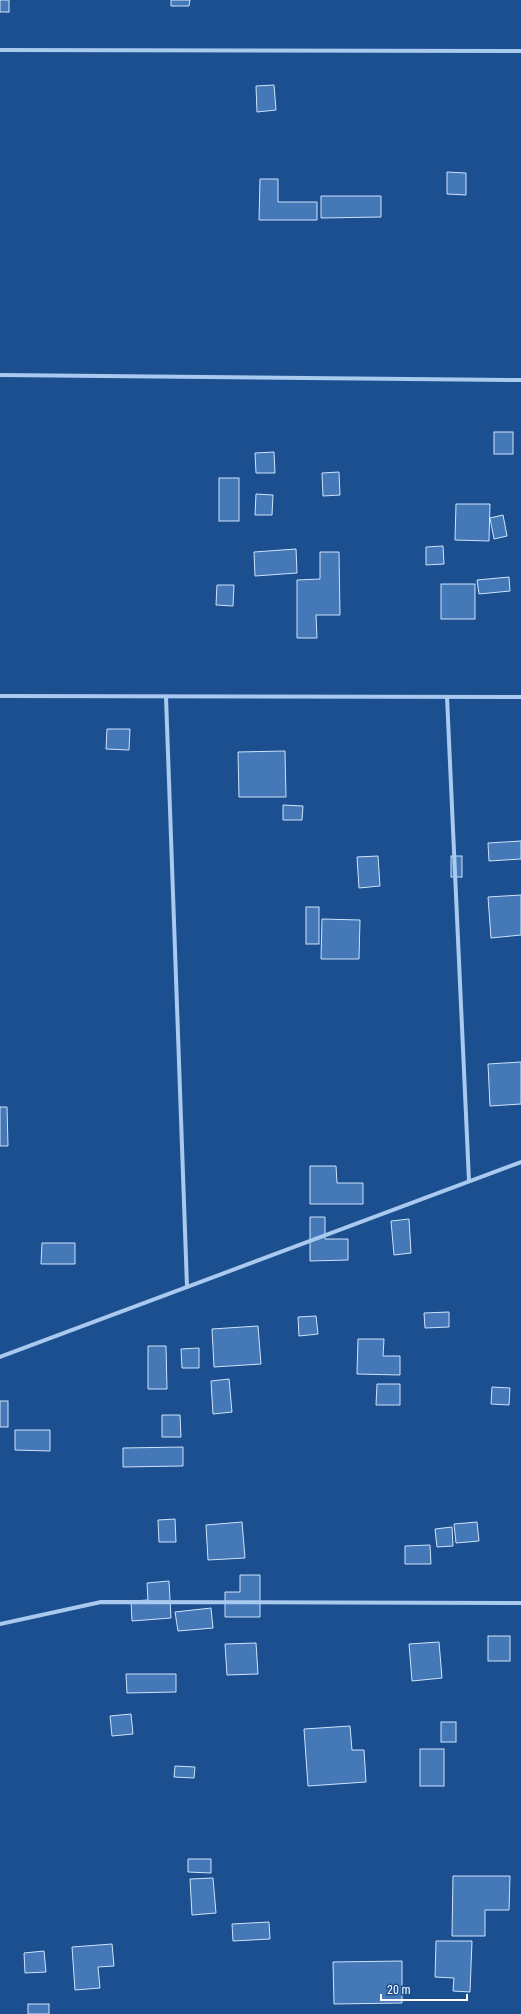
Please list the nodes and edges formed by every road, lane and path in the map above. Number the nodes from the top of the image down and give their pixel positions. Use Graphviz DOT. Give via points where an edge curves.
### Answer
graph roads {
  1 [pos="0,50"];
  2 [pos="521,51"];
  3 [pos="0,375"];
  4 [pos="521,380"];
  5 [pos="0,696"];
  6 [pos="166,697"];
  7 [pos="447,697"];
  8 [pos="521,697"];
  9 [pos="521,1162"];
  10 [pos="469,1181"];
  11 [pos="187,1287"];
  12 [pos="0,1357"];
  13 [pos="521,1603"];
  14 [pos="0,1624"];
  1 -- 2 [label="street"];
  3 -- 4 [label="street"];
  5 -- 6 [label="street"];
  6 -- 7 [label="street"];
  6 -- 11 [label="street"];
  7 -- 8 [label="street"];
  7 -- 10 [label="street"];
  9 -- 10 [label="street"];
  10 -- 11 [label="street"];
  11 -- 12 [label="street"];
  13 -- 14 [label="street" via="101,1602"];
}
